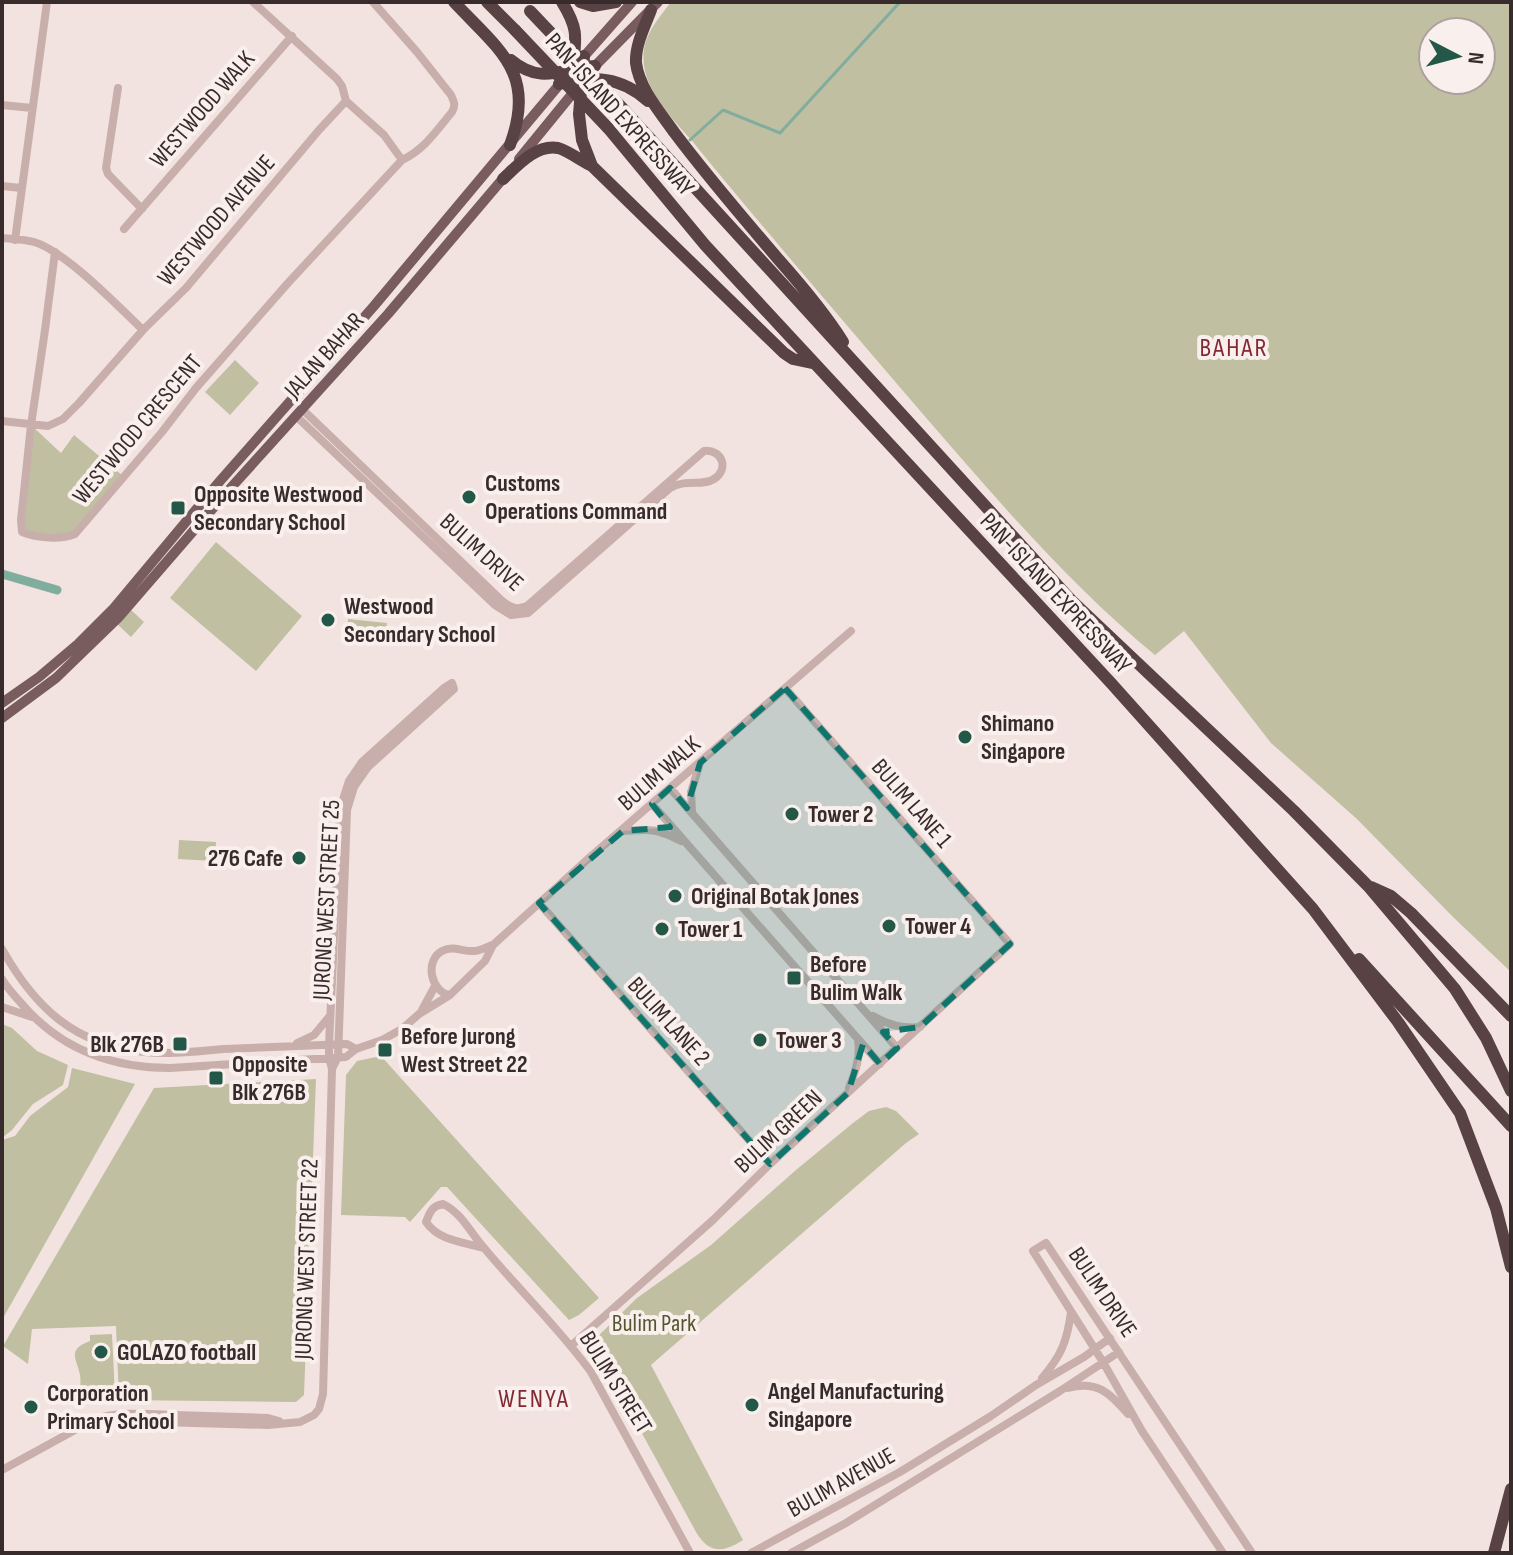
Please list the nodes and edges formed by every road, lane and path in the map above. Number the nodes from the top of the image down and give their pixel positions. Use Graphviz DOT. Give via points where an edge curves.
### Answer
graph roads {
  1 [pos="47,2"];
  2 [pos="253,2"];
  3 [pos="373,2"];
  4 [pos="454,2"];
  5 [pos="487,2"];
  6 [pos="562,2"];
  7 [pos="580,2"];
  8 [pos="616,2"];
  9 [pos="632,2"];
  10 [pos="526,6"];
  11 [pos="654,6"];
  12 [pos="292,36"];
  13 [pos="500,50"];
  14 [pos="578,72"];
  15 [pos="118,88"];
  16 [pos="570,97"];
  17 [pos="346,101"];
  18 [pos="2,105"];
  19 [pos="32,108"];
  20 [pos="659,112"];
  21 [pos="510,145"];
  22 [pos="402,160"];
  23 [pos="592,166"];
  24 [pos="503,179"];
  25 [pos="2,186"];
  26 [pos="21,188"];
  27 [pos="142,209"];
  28 [pos="124,229"];
  29 [pos="2,238"];
  30 [pos="15,240"];
  31 [pos="55,252"];
  32 [pos="374,306"];
  33 [pos="388,314"];
  34 [pos="143,330"];
  35 [pos="812,363"];
  36 [pos="859,367"];
  37 [pos="299,412"];
  38 [pos="2,421"];
  39 [pos="31,425"];
  40 [pos="851,631"];
  41 [pos="785,688"];
  42 [pos="2,703"];
  43 [pos="2,718"];
  44 [pos="700,763"];
  45 [pos="670,788"];
  46 [pos="652,804"];
  47 [pos="692,813"];
  48 [pos="623,831"];
  49 [pos="685,843"];
  50 [pos="1368,886"];
  51 [pos="539,903"];
  52 [pos="1313,909"];
  53 [pos="1010,944"];
  54 [pos="493,945"];
  55 [pos="2,949"];
  56 [pos="20,979"];
  57 [pos="3,985"];
  58 [pos="435,986"];
  59 [pos="450,995"];
  60 [pos="2,1007"];
  61 [pos="865,1011"];
  62 [pos="331,1013"];
  63 [pos="419,1014"];
  64 [pos="1511,1016"];
  65 [pos="33,1017"];
  66 [pos="920,1027"];
  67 [pos="858,1039"];
  68 [pos="334,1045"];
  69 [pos="293,1046"];
  70 [pos="897,1048"];
  71 [pos="356,1049"];
  72 [pos="333,1058"];
  73 [pos="880,1064"];
  74 [pos="1511,1091"];
  75 [pos="848,1093"];
  76 [pos="1511,1126"];
  77 [pos="770,1164"];
  78 [pos="484,1248"];
  79 [pos="1511,1267"];
  80 [pos="1071,1312"];
  81 [pos="1110,1338"];
  82 [pos="572,1345"];
  83 [pos="1095,1349"];
  84 [pos="1119,1352"];
  85 [pos="1103,1362"];
  86 [pos="1036,1385"];
  87 [pos="1060,1391"];
  88 [pos="1142,1431"];
  89 [pos="2,1470"];
  90 [pos="1511,1489"];
  91 [pos="690,1553"];
  92 [pos="751,1553"];
  93 [pos="791,1553"];
  94 [pos="1223,1553"];
  95 [pos="1252,1553"];
  96 [pos="1494,1553"];
  1 -- 19 [label="street"];
  2 -- 12 [label="street"];
  3 -- 22 [label="street" via="455,106 426,143"];
  4 -- 13 [label="highway"];
  5 -- 35 [label="highway, PAN-ISLAND EXPRESSWAY, bridge" via="608,128"];
  6 -- 14 [label="highway" via="575,24"];
  7 -- 8 [label="highway"];
  9 -- 14 [label="main road, JALAN BAHAR"];
  10 -- 36 [label="highway, PAN-ISLAND EXPRESSWAY, bridge"];
  11 -- 14 [label="main road, JALAN BAHAR"];
  11 -- 20 [label="highway" via="636,62"];
  12 -- 17 [label="street" via="337,79"];
  12 -- 27 [label="street, WESTWOOD WALK"];
  13 -- 14 [label="highway" via="532,73"];
  13 -- 21 [label="highway" via="515,74 520,98"];
  14 -- 16 [label="highway"];
  14 -- 20 [label="highway" via="634,89"];
  14 -- 21 [label="main road, JALAN BAHAR"];
  14 -- 23 [label="highway" via="582,140"];
  15 -- 27 [label="street, WESTWOOD WALK" via="106,168"];
  16 -- 24 [label="main road, JALAN BAHAR"];
  17 -- 22 [label="street" via="384,135"];
  17 -- 34 [label="street, WESTWOOD AVENUE" via="186,288"];
  18 -- 19 [label="street"];
  19 -- 26 [label="street"];
  20 -- 36 [label="highway" via="833,326"];
  21 -- 32 [label="main road, JALAN BAHAR"];
  22 -- 39 [label="street, WESTWOOD CRESCENT" via="277,294 69,537 22,532"];
  23 -- 24 [label="highway" via="558,148 543,149"];
  23 -- 35 [label="highway" via="784,353"];
  24 -- 33 [label="main road, JALAN BAHAR"];
  25 -- 26 [label="street"];
  26 -- 30 [label="street"];
  27 -- 28 [label="street, WESTWOOD WALK"];
  29 -- 30 [label="street"];
  30 -- 31 [label="street"];
  31 -- 34 [label="street"];
  31 -- 39 [label="street, WESTWOOD CRESCENT"];
  32 -- 33 [label="main road" via="376,317"];
  32 -- 42 [label="main road, JALAN BAHAR" via="114,608 68,653"];
  33 -- 37 [label="main road, JALAN BAHAR"];
  34 -- 39 [label="street, WESTWOOD AVENUE" via="63,419 48,426"];
  35 -- 52 [label="highway, PAN-ISLAND EXPRESSWAY"];
  36 -- 50 [label="highway, PAN-ISLAND EXPRESSWAY" via="1071,600"];
  37 -- 37 [label="street, BULIM DRIVE" via="514,609 527,606 704,451 717,454 723,470 708,482 681,482 670,488 528,613 511,615"];
  37 -- 43 [label="main road, JALAN BAHAR" via="98,639"];
  38 -- 39 [label="street, WESTWOOD AVENUE"];
  40 -- 41 [label="street, BULIM WALK"];
  41 -- 44 [label="street, BULIM WALK"];
  41 -- 53 [label="street, BULIM LANE 1"];
  44 -- 45 [label="street, BULIM WALK"];
  44 -- 47 [label="street" via="691,792"];
  45 -- 46 [label="street, BULIM WALK"];
  45 -- 47 [label="street"];
  46 -- 48 [label="street, BULIM WALK"];
  46 -- 49 [label="street"];
  47 -- 61 [label="street"];
  48 -- 49 [label="street" via="653,829"];
  48 -- 51 [label="street, BULIM WALK"];
  49 -- 67 [label="street"];
  50 -- 64 [label="highway" via="1411,913"];
  50 -- 74 [label="highway, PAN-ISLAND EXPRESSWAY" via="1455,989"];
  51 -- 54 [label="street, BULIM WALK"];
  51 -- 77 [label="street, BULIM LANE 2"];
  52 -- 76 [label="highway"];
  52 -- 79 [label="highway, PAN-ISLAND EXPRESSWAY" via="1460,1113 1496,1208"];
  53 -- 66 [label="street, BULIM GREEN"];
  54 -- 58 [label="street, BULIM WALK" via="473,951 445,949 435,956"];
  54 -- 59 [label="street, BULIM WALK" via="485,961"];
  55 -- 56 [label="street"];
  56 -- 57 [label="street"];
  56 -- 69 [label="street" via="68,1027 117,1048 172,1053"];
  57 -- 65 [label="street"];
  58 -- 59 [label="street"];
  58 -- 63 [label="street, BULIM WALK"];
  59 -- 63 [label="street, BULIM WALK"];
  60 -- 65 [label="street"];
  61 -- 66 [label="street" via="885,1023"];
  61 -- 70 [label="street"];
  62 -- 68 [label="street, JURONG WEST STREET 25"];
  62 -- 68 [label="street, JURONG WEST STREET 25" via="345,790 362,762 452,683 454,689 368,767 350,797"];
  62 -- 69 [label="street" via="314,1035"];
  63 -- 71 [label="street, BULIM WALK" via="402,1029"];
  65 -- 72 [label="street" via="78,1049 147,1068"];
  66 -- 70 [label="street, BULIM GREEN"];
  67 -- 73 [label="street"];
  67 -- 75 [label="street" via="858,1061"];
  68 -- 69 [label="street"];
  68 -- 71 [label="street"];
  68 -- 72 [label="street, JURONG WEST STREET 25"];
  70 -- 73 [label="street, BULIM GREEN"];
  71 -- 72 [label="street, BULIM WALK"];
  72 -- 89 [label="street, JURONG WEST STREET 22" via="319,1409 300,1422 284,1423 268,1418 120,1414 95,1419"];
  73 -- 75 [label="street, BULIM GREEN"];
  75 -- 77 [label="street, BULIM GREEN"];
  77 -- 82 [label="street, BULIM GREEN"];
  78 -- 78 [label="street, BULIM STREET" via="433,1232 426,1222 430,1211 443,1204 453,1209"];
  78 -- 82 [label="street, BULIM STREET"];
  80 -- 81 [label="street, BULIM DRIVE" via="1033,1251 1046,1243"];
  80 -- 83 [label="street, BULIM DRIVE"];
  80 -- 86 [label="street" via="1064,1347"];
  81 -- 83 [label="street, BULIM AVENUE"];
  81 -- 84 [label="street, BULIM DRIVE"];
  82 -- 91 [label="street, BULIM STREET"];
  83 -- 85 [label="street, BULIM DRIVE"];
  83 -- 86 [label="street, BULIM AVENUE"];
  84 -- 85 [label="street, BULIM AVENUE"];
  84 -- 95 [label="street, BULIM DRIVE"];
  85 -- 87 [label="street, BULIM AVENUE"];
  85 -- 88 [label="street, BULIM DRIVE"];
  86 -- 92 [label="street, BULIM AVENUE" via="900,1472"];
  87 -- 88 [label="street" via="1089,1385 1111,1394"];
  87 -- 93 [label="street, BULIM AVENUE"];
  88 -- 94 [label="street, BULIM DRIVE"];
  90 -- 96 [label="highway"];
}
